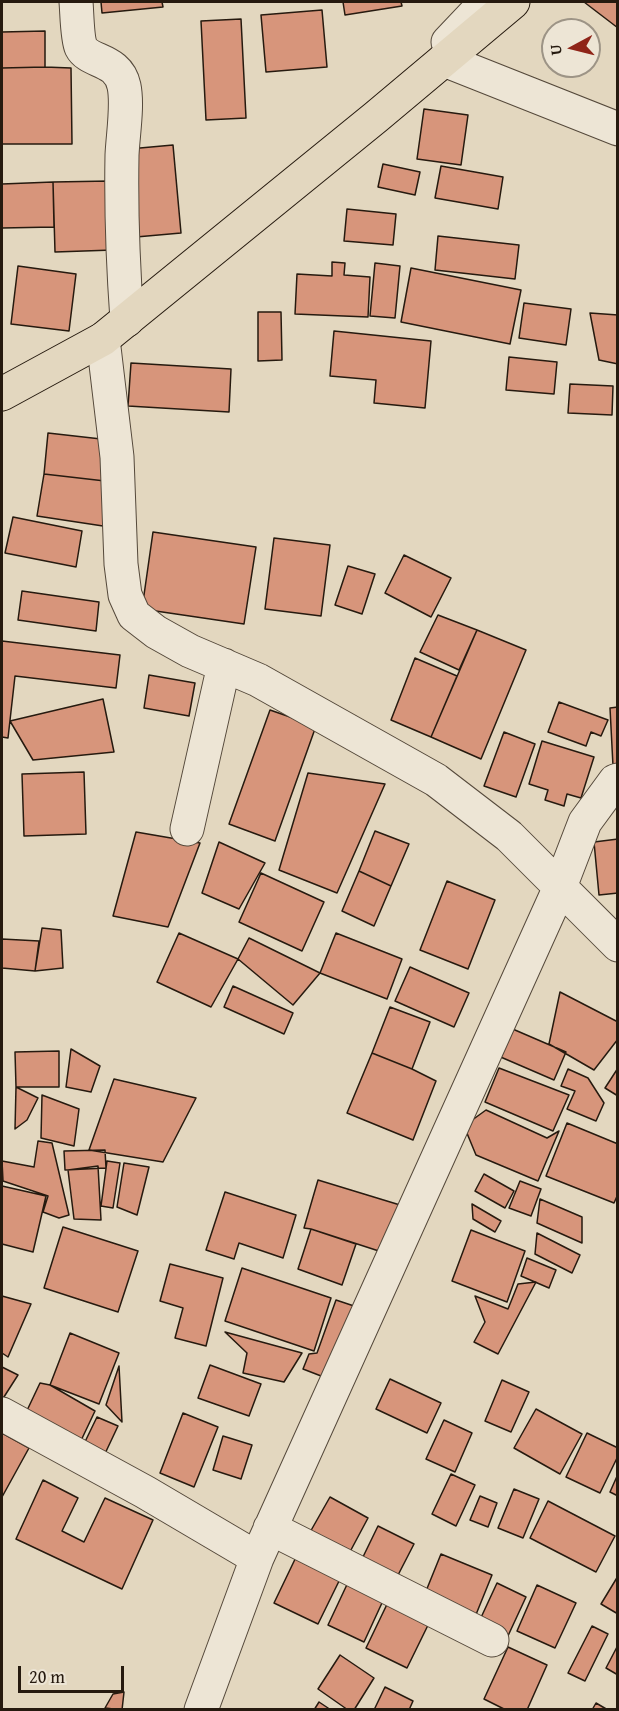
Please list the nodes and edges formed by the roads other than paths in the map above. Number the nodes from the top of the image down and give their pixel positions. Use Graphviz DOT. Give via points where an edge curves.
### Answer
graph roads {
  1 [pos="76,2"];
  2 [pos="486,2"];
  3 [pos="513,2"];
  4 [pos="444,60"];
  5 [pos="376,117"];
  6 [pos="618,129"];
  7 [pos="115,330"];
  8 [pos="2,394"];
  9 [pos="224,665"];
  10 [pos="618,780"];
  11 [pos="187,829"];
  12 [pos="560,887"];
  13 [pos="618,945"];
  14 [pos="2,1414"];
  15 [pos="270,1528"];
  16 [pos="256,1558"];
  17 [pos="492,1640"];
  18 [pos="201,1710"];
  1 -- 7 [label="street" via="80,46 116,71 125,97 122,263"];
  2 -- 5 [label="street"];
  3 -- 4 [label="main road"];
  4 -- 5 [label="main road"];
  4 -- 6 [label="street"];
  5 -- 7 [label="main road"];
  7 -- 8 [label="main road"];
  7 -- 9 [label="street" via="125,595 134,615 156,632"];
  9 -- 11 [label="street"];
  9 -- 12 [label="street" via="258,680 436,780 509,836"];
  10 -- 12 [label="street" via="585,822"];
  12 -- 13 [label="street"];
  12 -- 15 [label="street"];
  14 -- 16 [label="street"];
  15 -- 16 [label="street"];
  15 -- 17 [label="street"];
  16 -- 18 [label="street"];
}
